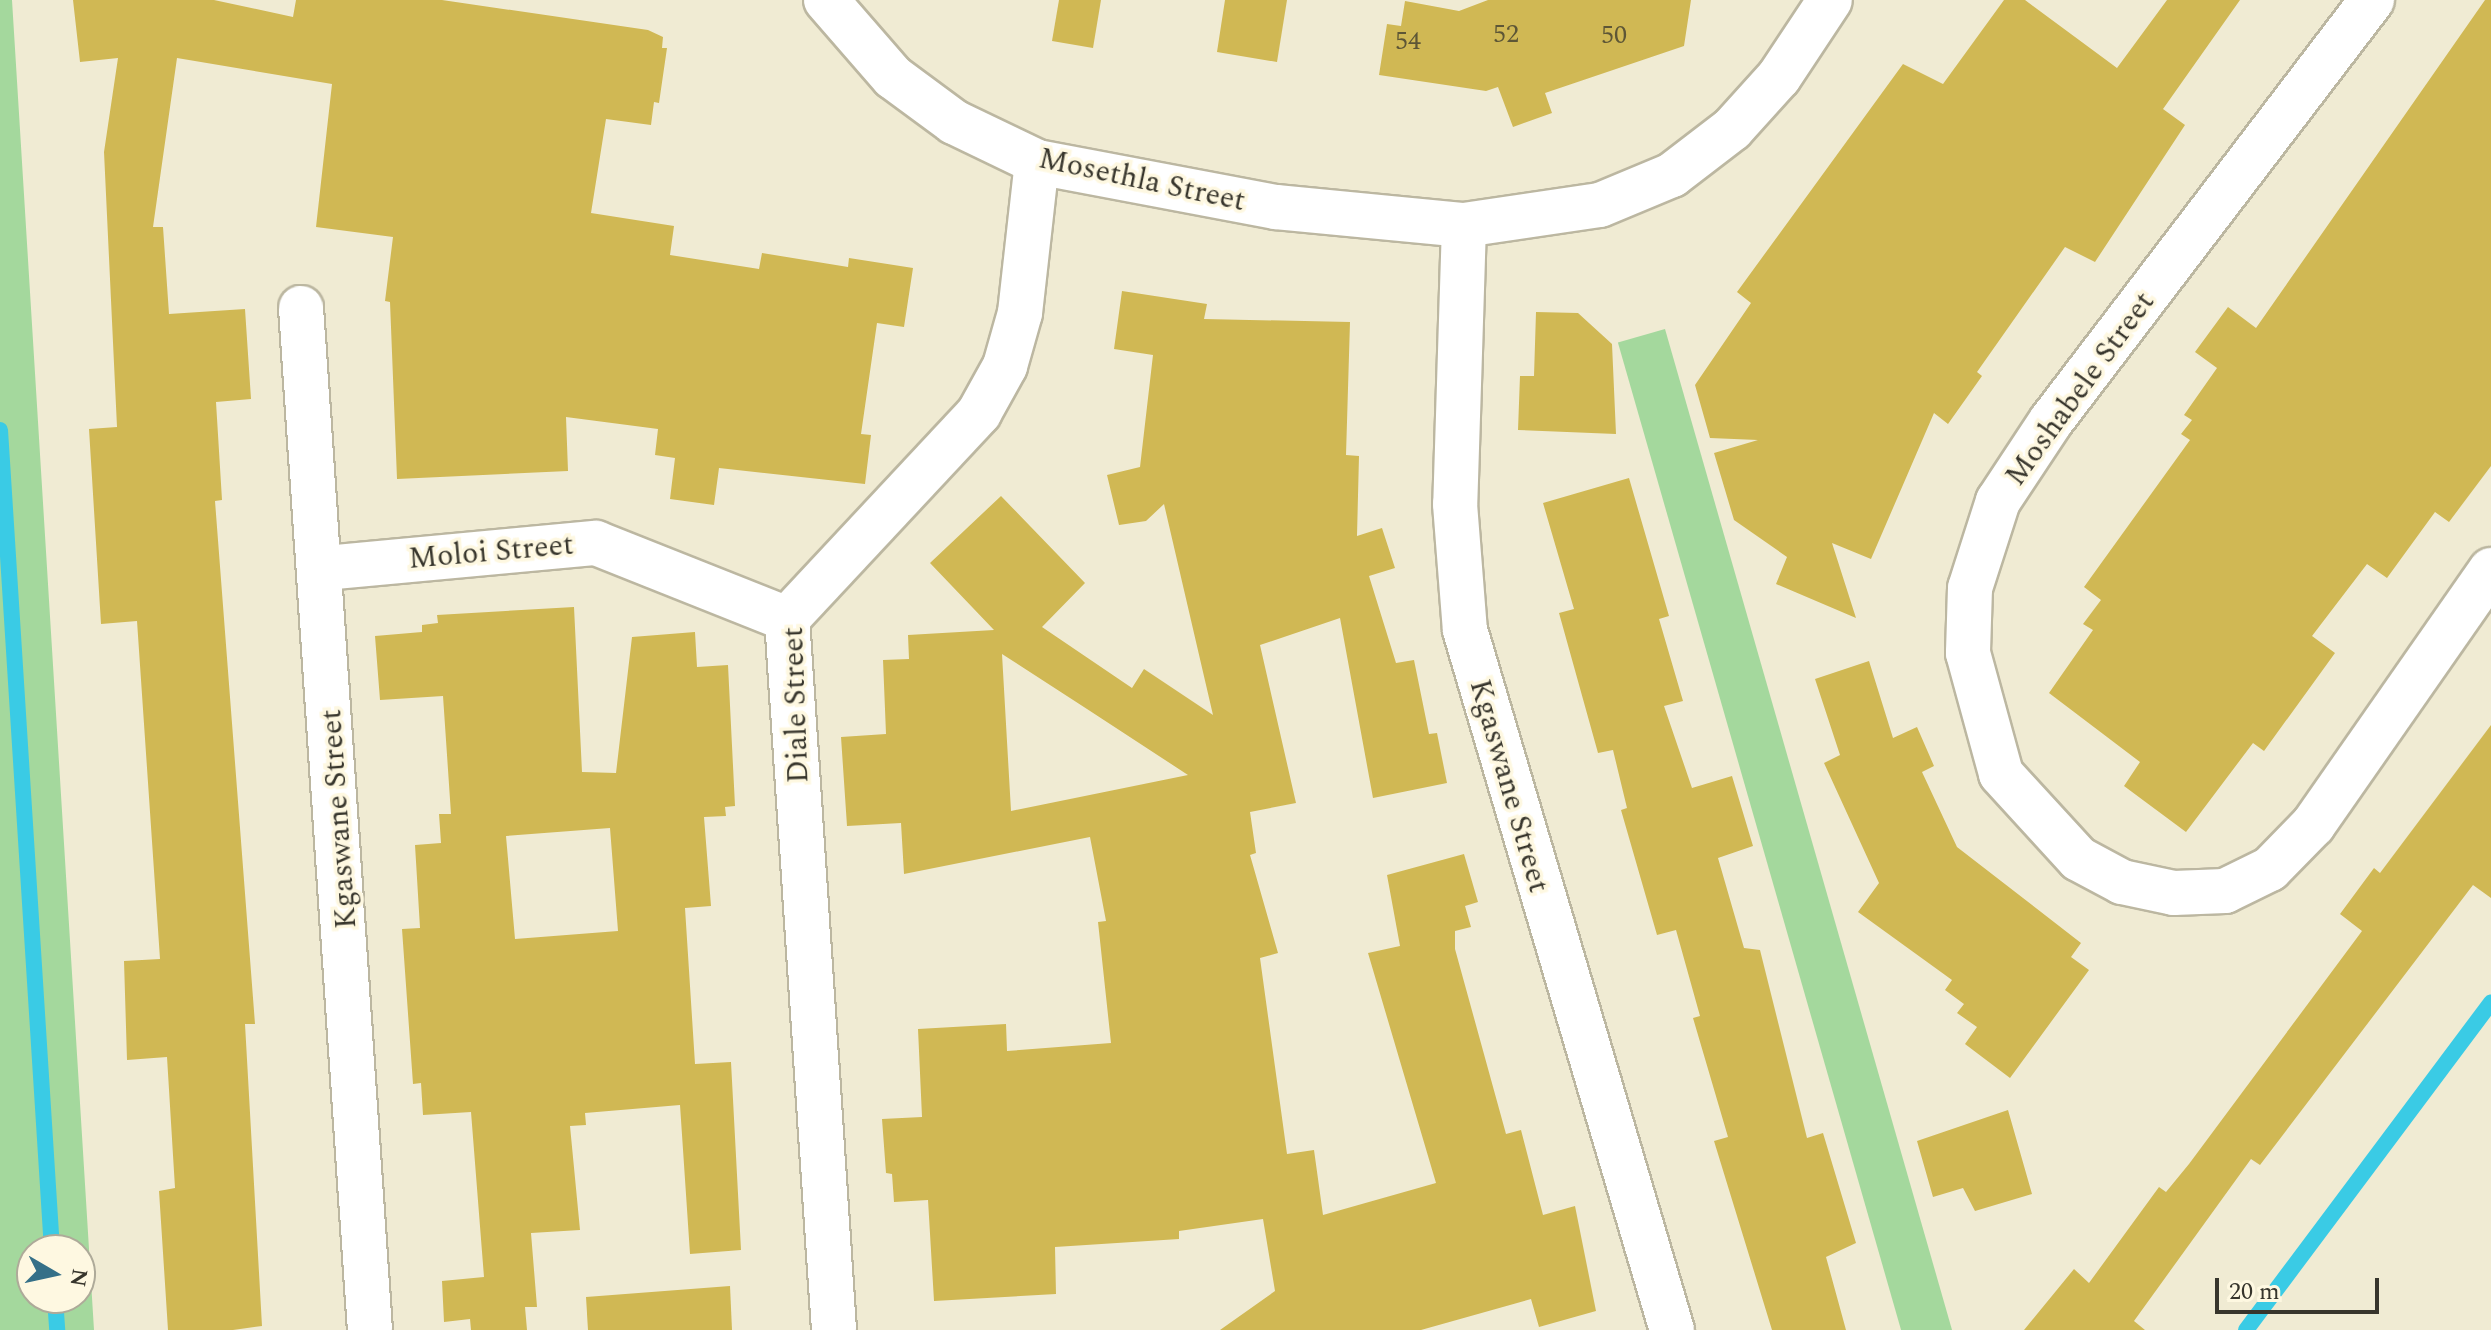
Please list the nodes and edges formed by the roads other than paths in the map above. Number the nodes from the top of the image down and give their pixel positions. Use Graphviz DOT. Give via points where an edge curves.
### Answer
graph roads {
  1 [pos="826,0"];
  2 [pos="1830,0"];
  3 [pos="2372,0"];
  4 [pos="1037,162"];
  5 [pos="1464,225"];
  6 [pos="301,308"];
  7 [pos="324,568"];
  8 [pos="2491,570"];
  9 [pos="787,619"];
  10 [pos="370,1330"];
  11 [pos="834,1330"];
  12 [pos="1672,1330"];
  1 -- 4 [label="street, Mosethla Street" via="893,77 954,122"];
  2 -- 5 [label="street, Mosethla Street" via="1779,77 1732,129 1672,175 1600,205"];
  3 -- 8 [label="street, Moshabele Street" via="2051,421 1998,501 1970,588 1968,653 2001,774 2090,865 2122,882 2174,893 2225,891 2270,869 2313,825"];
  4 -- 5 [label="street, Mosethla Street" via="1276,207"];
  4 -- 9 [label="street, Diale Street" via="1020,313 1005,366 979,413"];
  5 -- 12 [label="street, Kgaswane Street" via="1455,504 1465,630"];
  6 -- 7 [label="street, Kgaswane Street"];
  7 -- 9 [label="street, Moloi Street" via="596,543"];
  7 -- 10 [label="street, Kgaswane Street"];
  9 -- 11 [label="street, Diale Street"];
}
